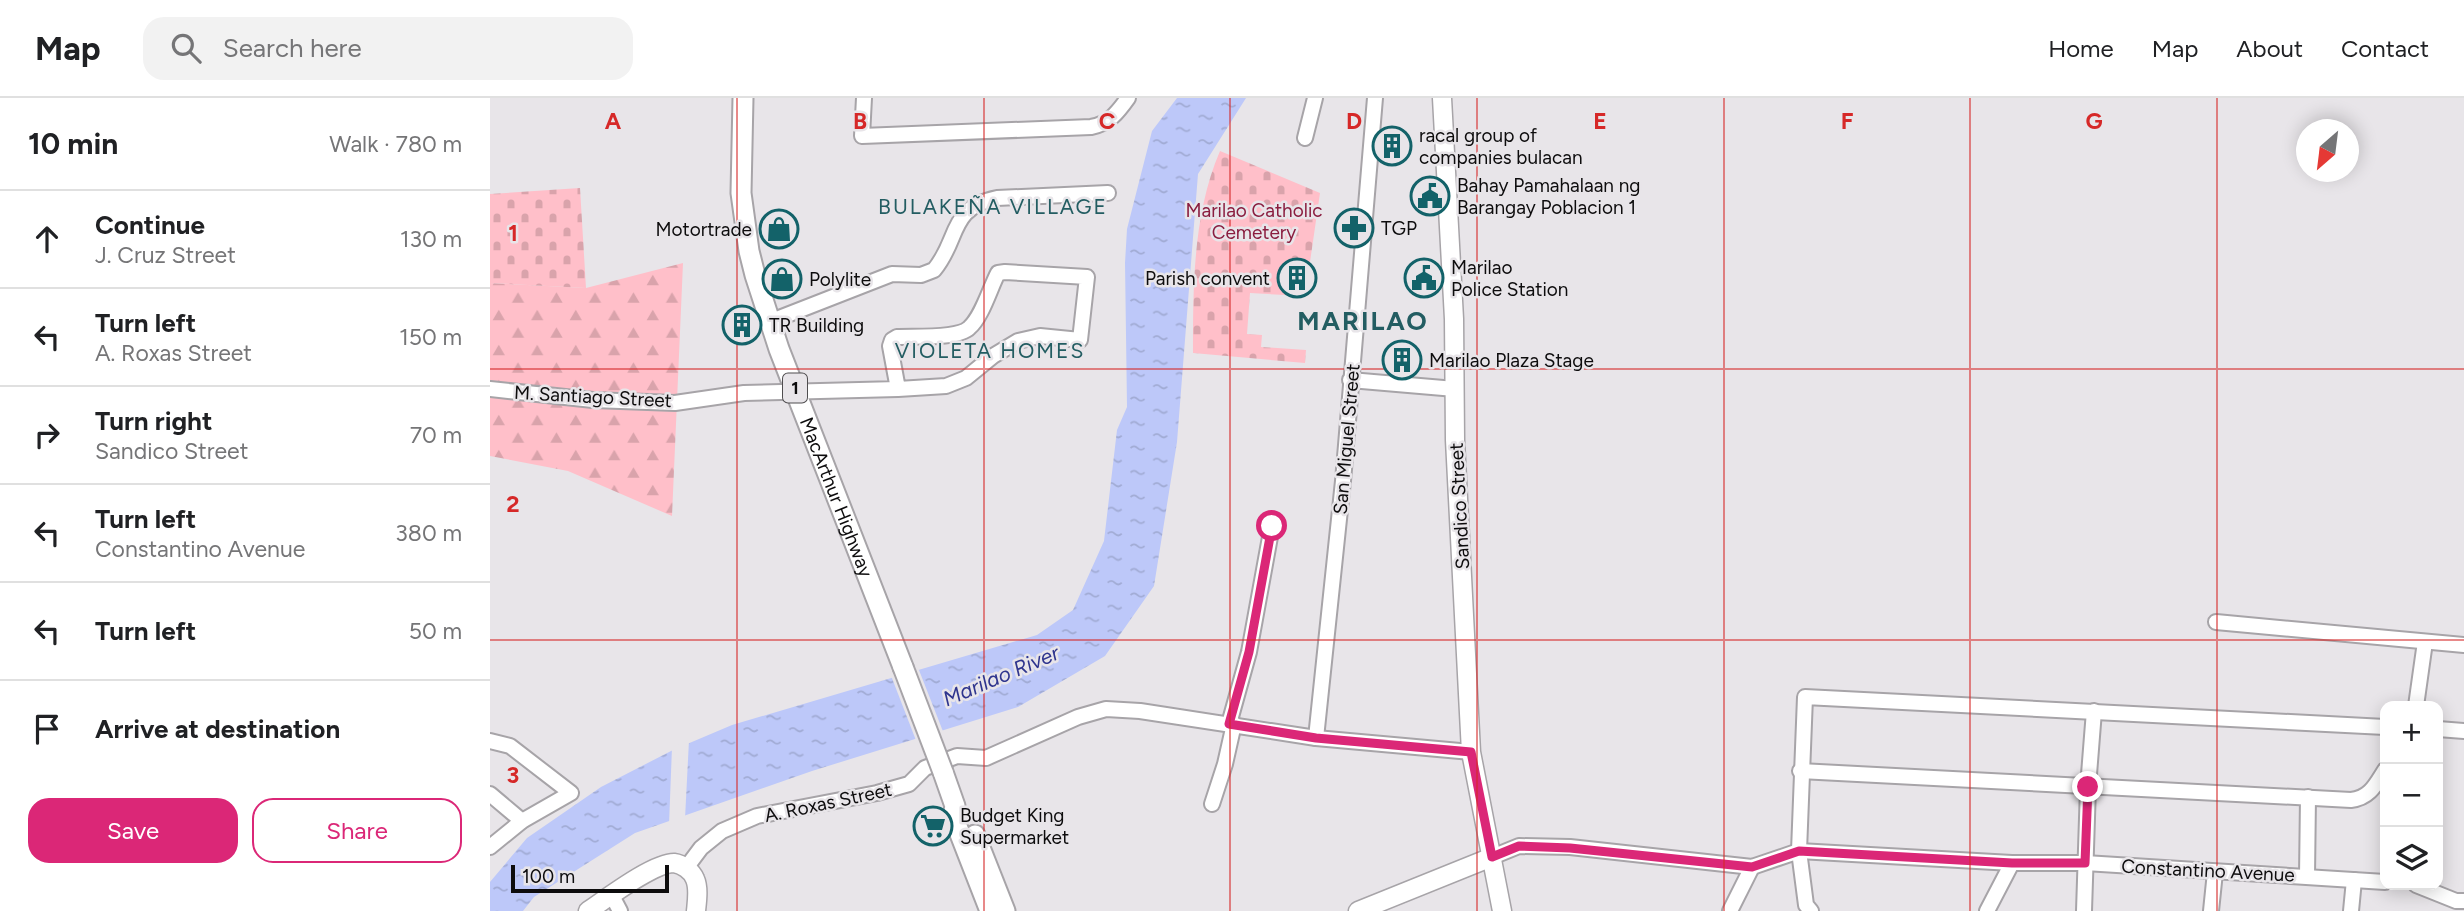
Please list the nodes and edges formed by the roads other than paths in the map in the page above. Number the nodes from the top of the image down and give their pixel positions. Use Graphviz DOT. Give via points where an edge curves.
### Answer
graph roads {
  1 [pos="743,98"];
  2 [pos="864,98"];
  3 [pos="1128,98"];
  4 [pos="1315,98"];
  5 [pos="1375,98"];
  6 [pos="1442,98"];
  7 [pos="1305,138"];
  8 [pos="1108,192"];
  9 [pos="769,322"];
  10 [pos="1350,380"];
  11 [pos="490,389"];
  12 [pos="898,389"];
  13 [pos="1455,389"];
  14 [pos="796,392"];
  15 [pos="1272,526"];
  16 [pos="2216,622"];
  17 [pos="2424,642"];
  18 [pos="2464,645"];
  19 [pos="2417,701"];
  20 [pos="2094,711"];
  21 [pos="1231,724"];
  22 [pos="2380,727"];
  23 [pos="2443,729"];
  24 [pos="2464,731"];
  25 [pos="1316,738"];
  26 [pos="490,741"];
  27 [pos="1471,752"];
  28 [pos="1800,771"];
  29 [pos="2380,778"];
  30 [pos="2088,787"];
  31 [pos="490,794"];
  32 [pos="2308,797"];
  33 [pos="1212,804"];
  34 [pos="956,806"];
  35 [pos="522,821"];
  36 [pos="490,847"];
  37 [pos="1799,851"];
  38 [pos="1492,857"];
  39 [pos="2012,863"];
  40 [pos="2085,863"];
  41 [pos="1752,867"];
  42 [pos="686,868"];
  43 [pos="2215,872"];
  44 [pos="2307,876"];
  45 [pos="2357,881"];
  46 [pos="2380,883"];
  47 [pos="2428,890"];
  48 [pos="611,894"];
  49 [pos="2464,901"];
  50 [pos="589,911"];
  51 [pos="620,911"];
  52 [pos="696,911"];
  53 [pos="990,911"];
  54 [pos="1005,911"];
  55 [pos="1358,911"];
  56 [pos="1502,911"];
  57 [pos="1730,911"];
  58 [pos="1811,911"];
  59 [pos="1987,911"];
  60 [pos="2084,911"];
  61 [pos="2211,911"];
  62 [pos="2351,911"];
  63 [pos="2358,911"];
  1 -- 9 [label="highway, MacArthur Highway / 1" via="744,218"];
  2 -- 3 [label="street" via="862,136 1100,126"];
  4 -- 7 [label="street"];
  5 -- 10 [label="street, San Miguel Street"];
  6 -- 13 [label="main road, Sandico Street"];
  8 -- 9 [label="street" via="982,201 962,216 934,270 921,275 892,274"];
  9 -- 14 [label="highway, MacArthur Highway / 1"];
  10 -- 13 [label="street"];
  10 -- 25 [label="street, San Miguel Street"];
  11 -- 14 [label="street, M. Santiago Street" via="675,403 744,393"];
  12 -- 12 [label="street, M. Santiago Street" via="892,340 969,329 998,273 1087,276 1080,340 1040,336 1018,341 966,378 946,386"];
  12 -- 14 [label="street, M. Santiago Street"];
  13 -- 27 [label="main road, Sandico Street"];
  14 -- 34 [label="highway, MacArthur Highway / 1, bridge"];
  15 -- 21 [label="street"];
  16 -- 17 [label="street"];
  17 -- 18 [label="street"];
  17 -- 19 [label="street"];
  20 -- 22 [label="street"];
  20 -- 28 [label="street" via="1805,697"];
  20 -- 30 [label="street"];
  21 -- 25 [label="street, A. Roxas Street"];
  21 -- 33 [label="street" via="1226,764"];
  21 -- 42 [label="street, A. Roxas Street" via="1106,709 985,758 946,760 925,768 909,783 877,793 757,816 722,831"];
  23 -- 24 [label="street"];
  25 -- 27 [label="street, A. Roxas Street"];
  26 -- 35 [label="street" via="510,746 570,793"];
  27 -- 38 [label="main road, Sandico Street"];
  28 -- 30 [label="street"];
  28 -- 37 [label="street"];
  29 -- 32 [label="street" via="2371,792 2358,799"];
  30 -- 32 [label="street"];
  30 -- 40 [label="street"];
  31 -- 35 [label="street"];
  32 -- 44 [label="street"];
  34 -- 53 [label="highway, MacArthur Highway / 1" via="953,817"];
  34 -- 54 [label="highway, MacArthur Highway / 1" via="966,813"];
  35 -- 36 [label="street"];
  37 -- 39 [label="street, Constantino Avenue"];
  37 -- 41 [label="street, Constantino Avenue"];
  37 -- 58 [label="street" via="1806,905"];
  38 -- 41 [label="street, Constantino Avenue" via="1519,846 1558,847"];
  38 -- 55 [label="main road"];
  38 -- 56 [label="main road, Sandico Street"];
  39 -- 40 [label="street, Constantino Avenue"];
  39 -- 59 [label="street"];
  40 -- 43 [label="street, Constantino Avenue"];
  40 -- 60 [label="street"];
  41 -- 57 [label="street"];
  42 -- 48 [label="main road" via="672,863"];
  42 -- 52 [label="main road" via="695,878"];
  43 -- 44 [label="street, Constantino Avenue"];
  43 -- 61 [label="street"];
  44 -- 45 [label="street, Constantino Avenue"];
  45 -- 46 [label="street, Constantino Avenue"];
  45 -- 62 [label="street"];
  45 -- 63 [label="street"];
  47 -- 49 [label="street"];
  48 -- 50 [label="main road"];
  48 -- 51 [label="street"];
}
